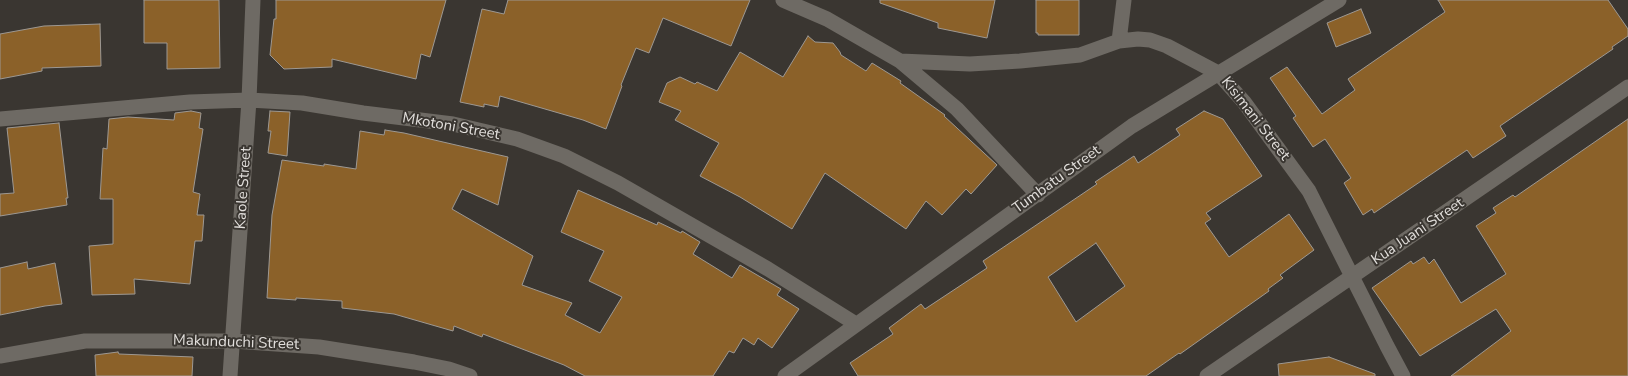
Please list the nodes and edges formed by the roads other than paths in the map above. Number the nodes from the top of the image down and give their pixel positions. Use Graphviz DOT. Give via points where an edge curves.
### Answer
graph roads {
  1 [pos="252,0"];
  2 [pos="783,0"];
  3 [pos="1124,0"];
  4 [pos="1340,0"];
  5 [pos="1119,41"];
  6 [pos="900,61"];
  7 [pos="1218,73"];
  8 [pos="1628,87"];
  9 [pos="249,100"];
  10 [pos="0,119"];
  11 [pos="1038,195"];
  12 [pos="1352,276"];
  13 [pos="856,324"];
  14 [pos="232,341"];
  15 [pos="0,356"];
  16 [pos="230,376"];
  17 [pos="470,376"];
  18 [pos="786,376"];
  19 [pos="1207,376"];
  20 [pos="1403,376"];
  1 -- 9 [label="street, Kaole Street"];
  2 -- 6 [label="street, Kisimani Street" via="827,19"];
  3 -- 5 [label="street"];
  4 -- 7 [label="street, Tumbatu Street"];
  5 -- 6 [label="street, Kisimani Street" via="1080,55 1020,61 970,64"];
  5 -- 7 [label="street, Kisimani Street" via="1150,40"];
  6 -- 11 [label="street, Kisimani Street" via="957,109"];
  7 -- 11 [label="street, Tumbatu Street" via="1132,126"];
  7 -- 12 [label="street, Kisimani Street" via="1250,110 1309,191"];
  8 -- 12 [label="street, Kua Juani Street"];
  9 -- 10 [label="street, Mkotoni Street"];
  9 -- 13 [label="street, Mkotoni Street" via="302,103 453,124 555,152 618,183"];
  9 -- 14 [label="street, Kaole Street"];
  11 -- 13 [label="street, Tumbatu Street"];
  12 -- 19 [label="street, Kua Juani Street"];
  12 -- 20 [label="street, Kisimani Street"];
  13 -- 18 [label="street, Tumbatu Street"];
  14 -- 15 [label="street, Makunduchi Street" via="85,341"];
  14 -- 16 [label="street, Kaole Street"];
  14 -- 17 [label="street, Makunduchi Street" via="320,346 449,369"];
}
